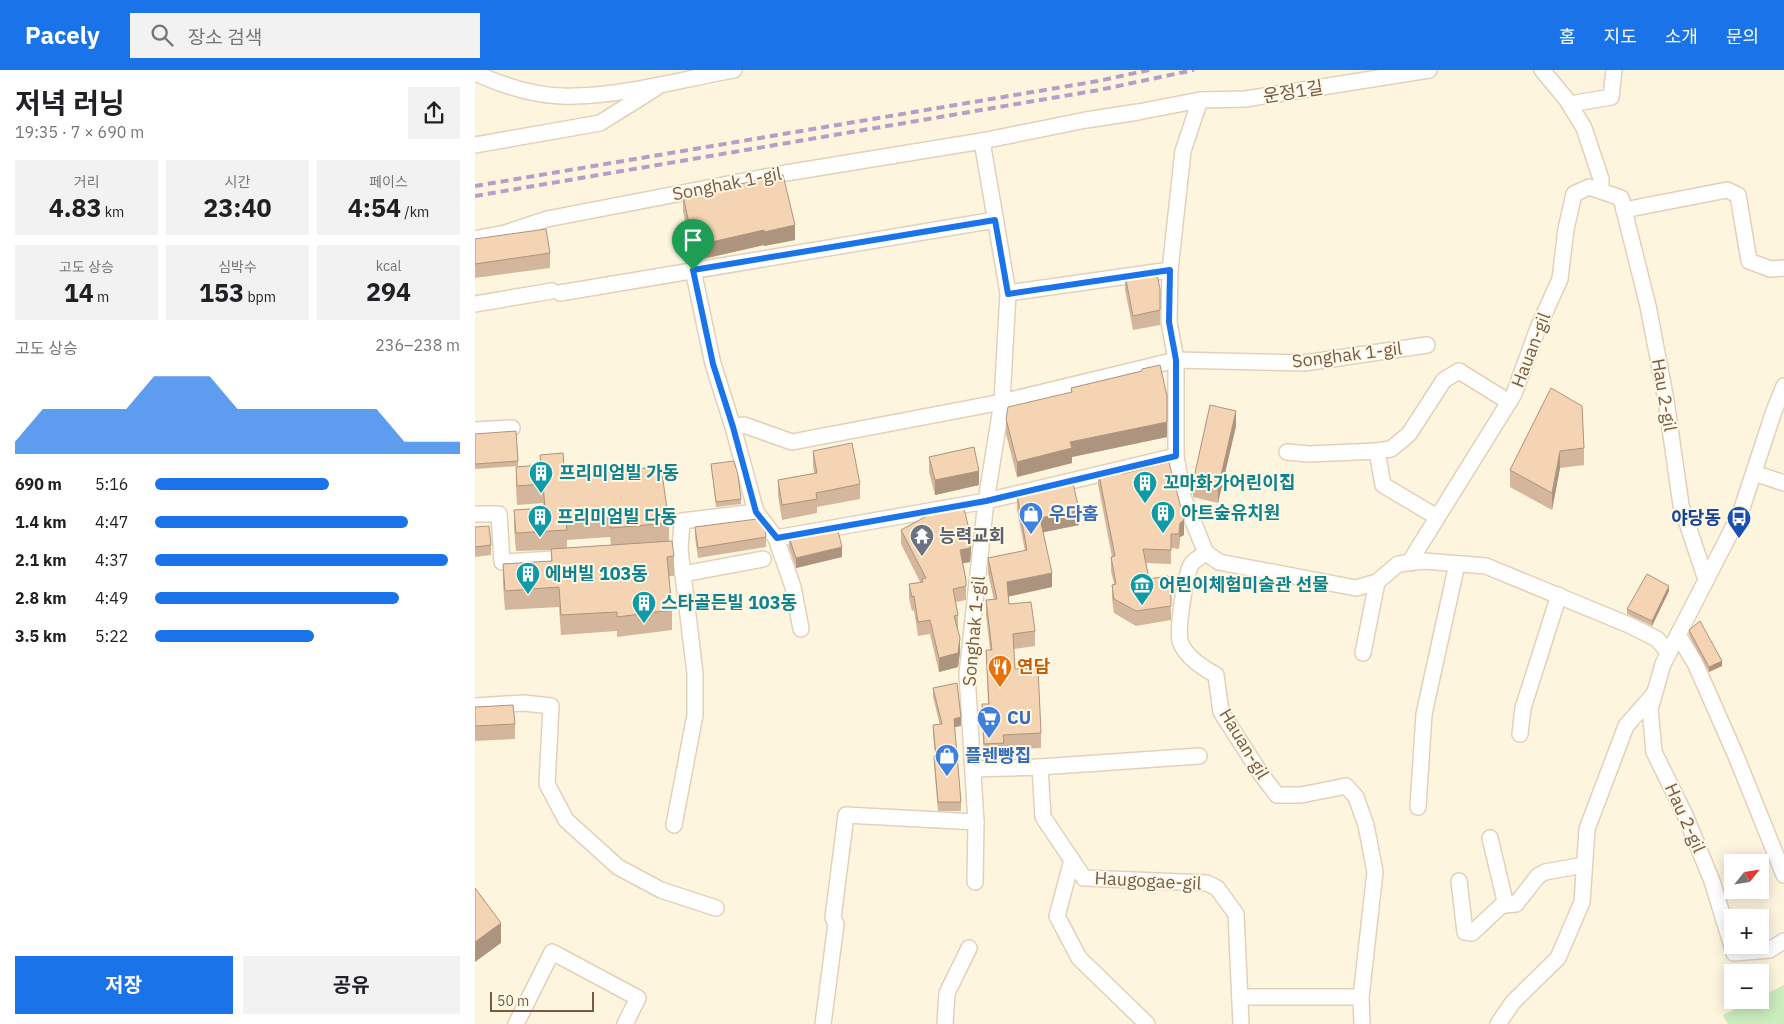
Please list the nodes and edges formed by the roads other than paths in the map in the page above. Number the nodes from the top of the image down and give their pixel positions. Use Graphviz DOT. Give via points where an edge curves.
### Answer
graph roads {
  1 [pos="734,70"];
  2 [pos="1429,70"];
  3 [pos="1542,70"];
  4 [pos="1614,70"];
  5 [pos="475,73"];
  6 [pos="663,83"];
  7 [pos="1245,99"];
  8 [pos="1199,100"];
  9 [pos="1570,104"];
  10 [pos="982,141"];
  11 [pos="475,145"];
  12 [pos="1601,190"];
  13 [pos="1623,210"];
  14 [pos="995,220"];
  15 [pos="475,238"];
  16 [pos="1784,268"];
  17 [pos="693,270"];
  18 [pos="1170,270"];
  19 [pos="1008,294"];
  20 [pos="475,304"];
  21 [pos="1427,345"];
  22 [pos="1176,360"];
  23 [pos="1784,386"];
  24 [pos="1002,402"];
  25 [pos="1509,402"];
  26 [pos="733,427"];
  27 [pos="512,428"];
  28 [pos="475,430"];
  29 [pos="1377,451"];
  30 [pos="1287,452"];
  31 [pos="1176,456"];
  32 [pos="1754,474"];
  33 [pos="1784,483"];
  34 [pos="986,501"];
  35 [pos="756,512"];
  36 [pos="475,514"];
  37 [pos="1437,517"];
  38 [pos="777,538"];
  39 [pos="680,550"];
  40 [pos="644,553"];
  41 [pos="1206,553"];
  42 [pos="589,557"];
  43 [pos="763,559"];
  44 [pos="1409,563"];
  45 [pos="1457,564"];
  46 [pos="683,574"];
  47 [pos="1707,580"];
  48 [pos="1377,582"];
  49 [pos="1559,595"];
  50 [pos="801,630"];
  51 [pos="1678,635"];
  52 [pos="1363,653"];
  53 [pos="1669,653"];
  54 [pos="1655,692"];
  55 [pos="475,706"];
  56 [pos="1520,734"];
  57 [pos="1199,756"];
  58 [pos="1039,767"];
  59 [pos="973,768"];
  60 [pos="1418,807"];
  61 [pos="976,822"];
  62 [pos="674,825"];
  63 [pos="1490,838"];
  64 [pos="1072,860"];
  65 [pos="1584,865"];
  66 [pos="1784,876"];
  67 [pos="1459,881"];
  68 [pos="975,882"];
  69 [pos="1506,905"];
  70 [pos="716,908"];
  71 [pos="1784,942"];
  72 [pos="969,948"];
  73 [pos="1361,996"];
  74 [pos="1240,997"];
  75 [pos="516,1024"];
  76 [pos="625,1024"];
  77 [pos="823,1024"];
  78 [pos="945,1024"];
  79 [pos="1147,1024"];
  80 [pos="1241,1024"];
  81 [pos="1362,1024"];
  82 [pos="1498,1024"];
  1 -- 6 [label="street"];
  2 -- 7 [label="street, 운정1길"];
  3 -- 9 [label="street"];
  4 -- 9 [label="street" via="1611,97"];
  5 -- 6 [label="street" via="499,84 537,93 574,96 612,93"];
  6 -- 11 [label="street" via="600,123"];
  7 -- 8 [label="street, Songhak 1-gil"];
  8 -- 10 [label="street, Songhak 1-gil"];
  8 -- 18 [label="street" via="1183,151"];
  9 -- 12 [label="street" via="1584,128 1601,179"];
  10 -- 14 [label="street, Songhak 1-gil"];
  10 -- 15 [label="street, Songhak 1-gil" via="786,173 547,219 505,233"];
  12 -- 13 [label="street, Hau 2-gil" via="1621,198"];
  12 -- 25 [label="street, Hauan-gil" via="1589,187 1574,194 1560,279"];
  13 -- 16 [label="street" via="1727,190 1738,195 1749,261 1770,269"];
  13 -- 47 [label="street, Hau 2-gil" via="1650,315 1681,505"];
  14 -- 17 [label="street"];
  14 -- 19 [label="street, Songhak 1-gil"];
  17 -- 20 [label="street"];
  17 -- 26 [label="street" via="713,364"];
  18 -- 19 [label="street"];
  18 -- 22 [label="street" via="1169,322"];
  19 -- 24 [label="street, Songhak 1-gil"];
  21 -- 22 [label="street, Songhak 1-gil" via="1304,363"];
  22 -- 24 [label="street, Songhak 1-gil"];
  22 -- 31 [label="street"];
  23 -- 32 [label="street, Hau 2-gil"];
  24 -- 26 [label="street, Songhak 1-gil" via="792,442 744,424"];
  24 -- 34 [label="street, Songhak 1-gil"];
  25 -- 29 [label="street" via="1459,371 1444,380 1409,434 1391,449"];
  25 -- 37 [label="street, Hauan-gil"];
  26 -- 35 [label="street"];
  27 -- 28 [label="street"];
  29 -- 30 [label="street"];
  29 -- 37 [label="street" via="1383,485"];
  31 -- 34 [label="street"];
  31 -- 41 [label="street" via="1183,496"];
  32 -- 33 [label="street"];
  32 -- 47 [label="street, Hau 2-gil" via="1740,514"];
  34 -- 38 [label="street"];
  34 -- 59 [label="street, Songhak 1-gil" via="967,674"];
  35 -- 38 [label="street"];
  35 -- 39 [label="street" via="682,521"];
  36 -- 42 [label="street" via="499,514 502,562"];
  37 -- 44 [label="street, Hauan-gil"];
  38 -- 50 [label="street" via="793,587"];
  39 -- 40 [label="street"];
  39 -- 46 [label="street"];
  41 -- 48 [label="street" via="1219,562 1356,588"];
  41 -- 73 [label="street, Hauan-gil" via="1191,564 1185,583 1180,641 1186,652 1216,675 1221,712 1277,795 1301,795 1347,786 1356,797 1366,825 1375,872"];
  43 -- 46 [label="street"];
  44 -- 45 [label="street"];
  44 -- 48 [label="street" via="1398,564"];
  45 -- 49 [label="street" via="1486,566"];
  45 -- 60 [label="street" via="1424,714"];
  46 -- 62 [label="street" via="695,673 695,714"];
  47 -- 51 [label="street, Hau 2-gil"];
  48 -- 52 [label="street"];
  49 -- 53 [label="street" via="1657,639"];
  49 -- 56 [label="street" via="1523,708"];
  51 -- 53 [label="street, Hau 2-gil"];
  51 -- 66 [label="street" via="1695,663 1736,756"];
  53 -- 54 [label="street, Hau 2-gil"];
  54 -- 65 [label="street" via="1626,726 1587,829"];
  54 -- 71 [label="street, Hau 2-gil" via="1650,709 1654,752 1712,881 1734,953 1769,950"];
  55 -- 70 [label="street" via="524,703 551,706 547,784 566,820 618,867 661,890"];
  57 -- 58 [label="street"];
  58 -- 59 [label="street"];
  58 -- 64 [label="street" via="1043,817"];
  59 -- 61 [label="street, Songhak 1-gil"];
  61 -- 68 [label="street, Songhak 1-gil"];
  61 -- 77 [label="street" via="845,815"];
  63 -- 69 [label="street"];
  64 -- 74 [label="street, Haugogae-gil" via="1084,878 1207,883 1217,888 1236,914"];
  64 -- 79 [label="street" via="1057,916 1079,958"];
  65 -- 69 [label="street" via="1545,872 1538,876 1516,904"];
  65 -- 82 [label="street" via="1582,902 1558,958 1513,1002"];
  67 -- 69 [label="street" via="1465,932 1472,933"];
  72 -- 78 [label="street" via="947,993"];
  73 -- 74 [label="street"];
  73 -- 81 [label="street"];
  74 -- 80 [label="street, Haugogae-gil"];
  75 -- 76 [label="street" via="552,952 639,998"];
}
